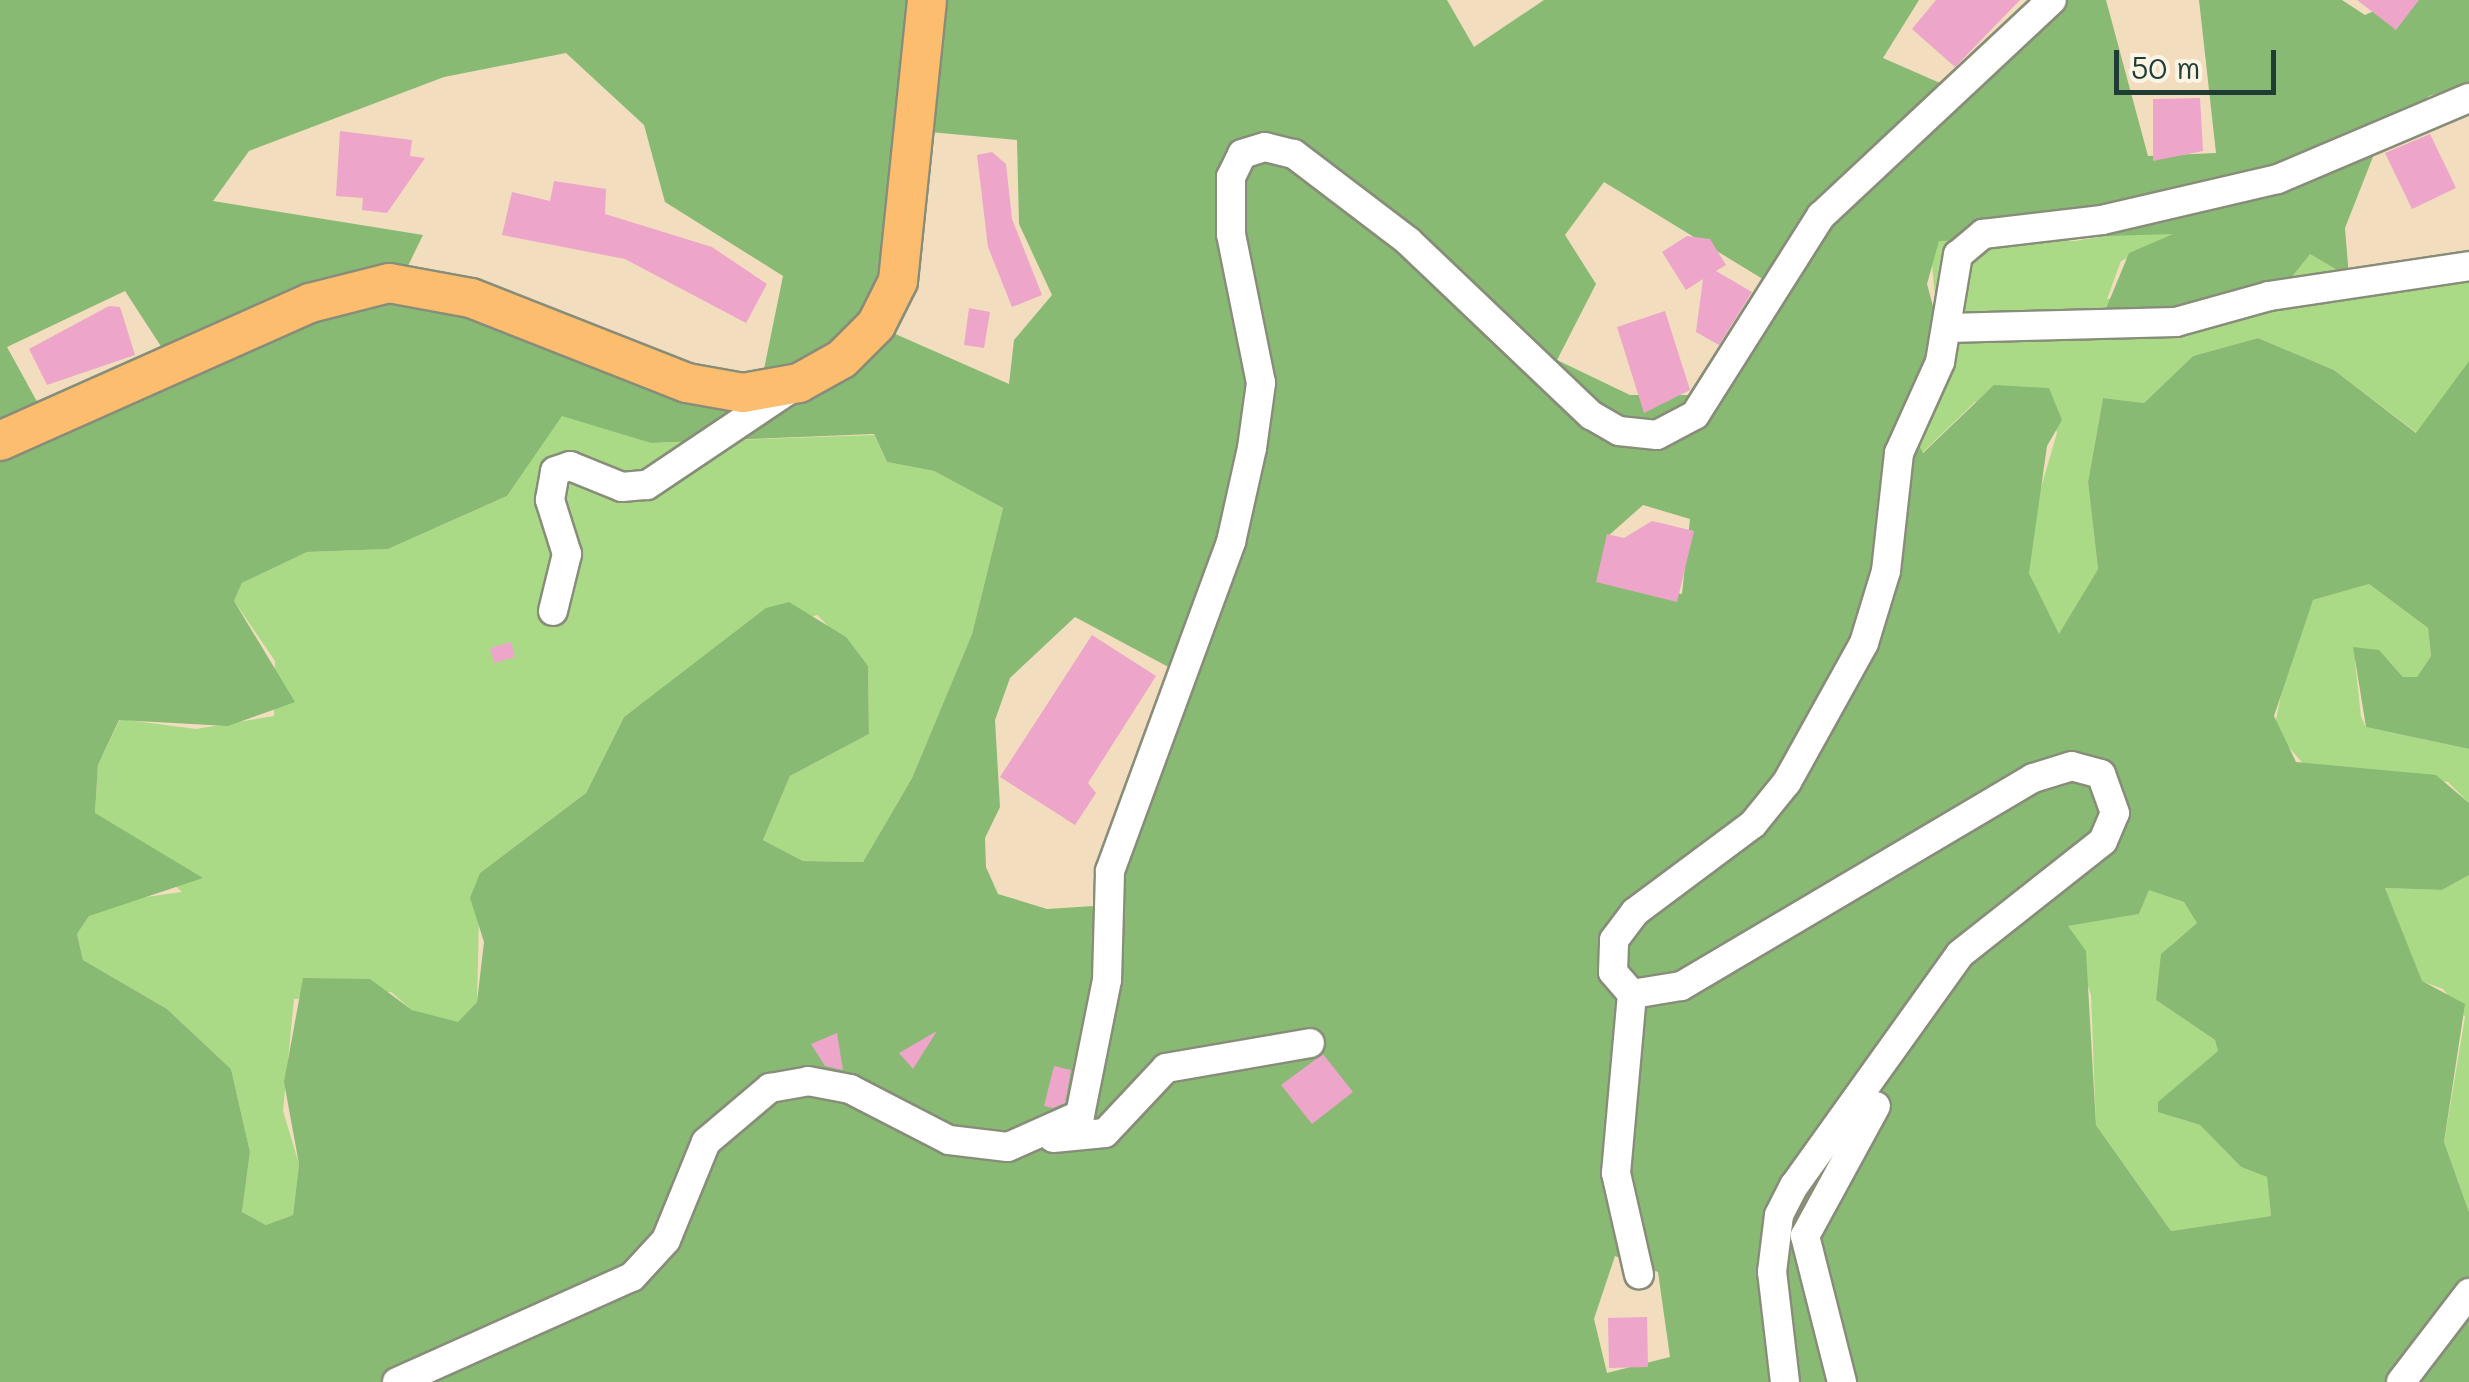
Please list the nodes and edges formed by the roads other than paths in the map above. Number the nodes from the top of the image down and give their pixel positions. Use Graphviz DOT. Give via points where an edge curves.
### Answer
graph roads {
  1 [pos="928,0"];
  2 [pos="2052,0"];
  3 [pos="2469,98"];
  4 [pos="2469,266"];
  5 [pos="1947,328"];
  6 [pos="799,382"];
  7 [pos="0,440"];
  8 [pos="552,611"];
  9 [pos="1632,994"];
  10 [pos="1310,1043"];
  11 [pos="1886,1061"];
  12 [pos="1042,1139"];
  13 [pos="1638,1274"];
  14 [pos="2469,1293"];
  15 [pos="397,1382"];
  16 [pos="1785,1382"];
  17 [pos="1842,1382"];
  18 [pos="2401,1382"];
  1 -- 6 [label="main road" via="898,281 864,336"];
  2 -- 12 [label="street" via="1821,216 1726,372 1694,414 1657,435 1619,432 1592,415 1408,241 1294,154 1264,147 1242,154 1231,177 1231,234 1261,383 1252,448 1231,542 1110,870 1107,980 1086,1098 1072,1126"];
  3 -- 5 [label="street" via="2278,179 2102,220 1983,234 1958,255"];
  4 -- 5 [label="street" via="2270,296 2176,322"];
  5 -- 9 [label="street" via="1899,453 1886,571 1864,643 1787,782 1753,824 1635,912 1614,940 1612,972"];
  6 -- 7 [label="main road" via="743,393 687,383 471,298 390,283 310,303"];
  6 -- 8 [label="street" via="646,485 622,487 570,466 555,472 550,500 567,554"];
  9 -- 11 [label="street" via="1681,986 2033,778 2072,766 2101,774 2116,814 2104,841 1960,954"];
  9 -- 13 [label="street" via="1616,1173"];
  10 -- 12 [label="street" via="1166,1068 1104,1133"];
  11 -- 16 [label="street" via="1779,1215 1772,1272"];
  11 -- 17 [label="street" via="1892,1076 1805,1236"];
  12 -- 15 [label="street" via="1008,1146 949,1140 850,1088 808,1081 770,1088 706,1142 666,1240 632,1277"];
  14 -- 18 [label="street"];
}
